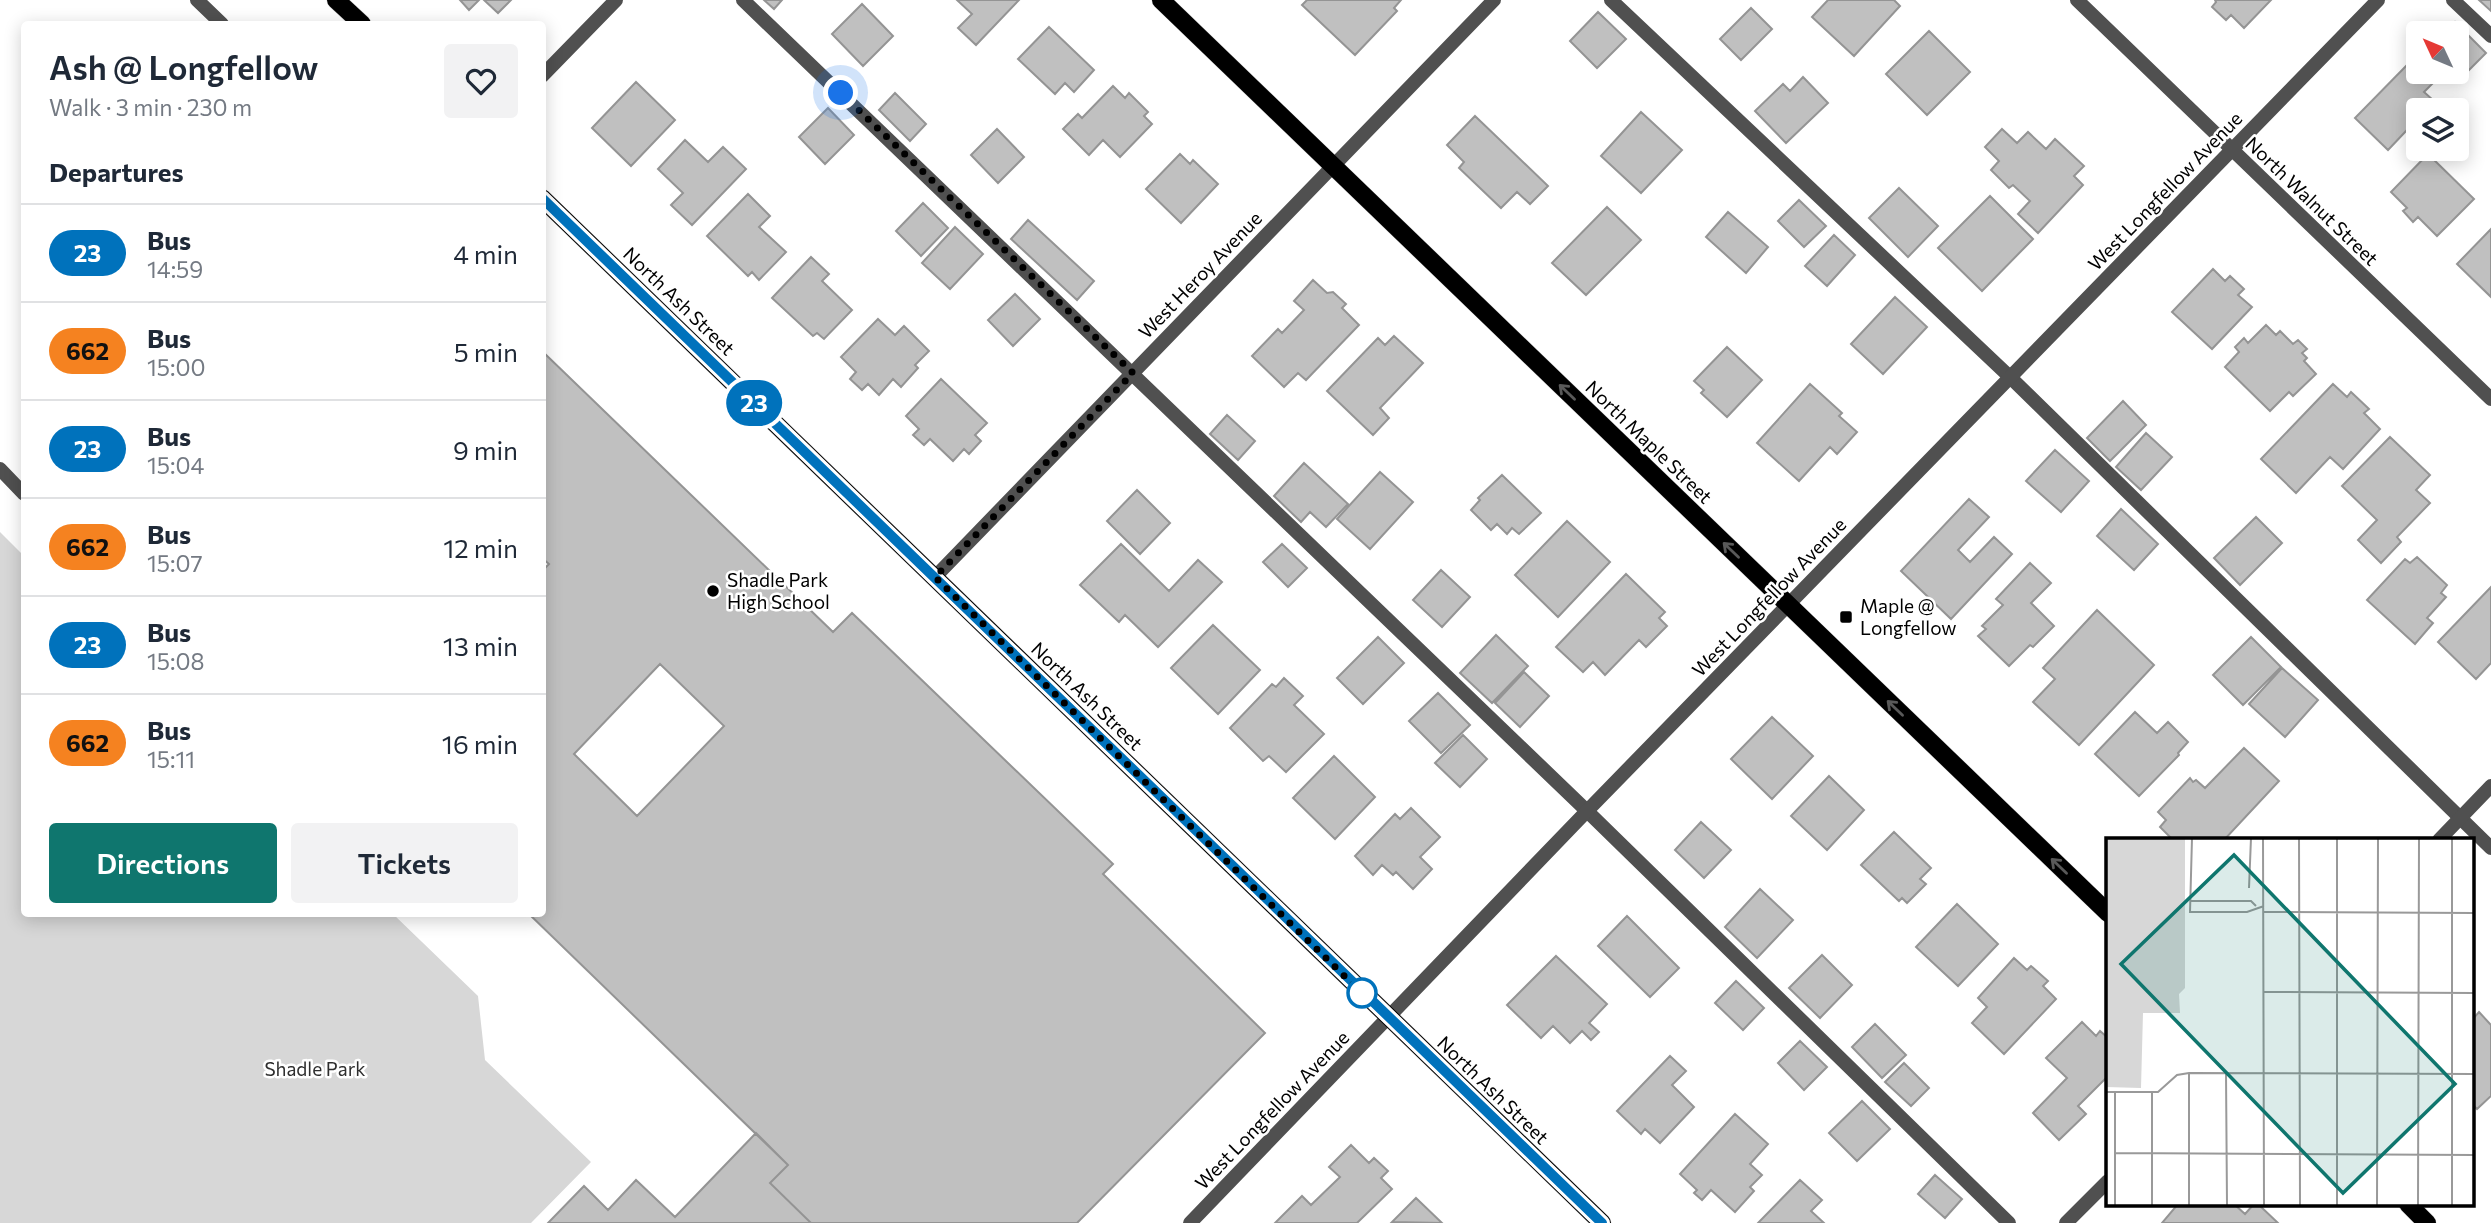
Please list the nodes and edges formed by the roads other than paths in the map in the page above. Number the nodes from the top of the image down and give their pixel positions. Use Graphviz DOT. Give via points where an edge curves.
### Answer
graph roads {
  1 [pos="197,0"];
  2 [pos="336,0"];
  3 [pos="617,0"];
  4 [pos="743,0"];
  5 [pos="1161,0"];
  6 [pos="1493,0"];
  7 [pos="1611,0"];
  8 [pos="2077,0"];
  9 [pos="2378,0"];
  10 [pos="2453,0"];
  11 [pos="219,21"];
  12 [pos="359,21"];
  13 [pos="2491,36"];
  14 [pos="546,72"];
  15 [pos="2232,150"];
  16 [pos="1332,164"];
  17 [pos="546,202"];
  18 [pos="1133,373"];
  19 [pos="2011,378"];
  20 [pos="2491,399"];
  21 [pos="0,469"];
  22 [pos="21,489"];
  23 [pos="935,577"];
  24 [pos="1788,605"];
  25 [pos="2491,786"];
  26 [pos="1587,811"];
  27 [pos="2460,818"];
  28 [pos="2441,838"];
  29 [pos="2491,848"];
  30 [pos="2106,911"];
  31 [pos="1388,1018"];
  32 [pos="2106,1183"];
  33 [pos="2410,1206"];
  34 [pos="1190,1223"];
  35 [pos="1602,1223"];
  36 [pos="2009,1223"];
  37 [pos="2066,1223"];
  38 [pos="2427,1223"];
  1 -- 11 [label="street"];
  2 -- 12 [label="main road"];
  3 -- 14 [label="street"];
  4 -- 18 [label="street"];
  5 -- 16 [label="main road, North Maple Street"];
  6 -- 16 [label="street, West Heroy Avenue"];
  7 -- 19 [label="street"];
  8 -- 15 [label="street, North Walnut Street"];
  9 -- 15 [label="street, West Longfellow Avenue"];
  10 -- 13 [label="street"];
  15 -- 19 [label="street, West Longfellow Avenue"];
  15 -- 20 [label="street, North Walnut Street"];
  16 -- 18 [label="street, West Heroy Avenue"];
  24 -- 16 [label="main road, North Maple Street, one-way"];
  17 -- 23 [label="main road, North Ash Street"];
  18 -- 23 [label="street, West Heroy Avenue"];
  18 -- 26 [label="street"];
  19 -- 24 [label="street, West Longfellow Avenue"];
  19 -- 27 [label="street"];
  21 -- 22 [label="street"];
  23 -- 31 [label="main road, North Ash Street"];
  24 -- 26 [label="street, West Longfellow Avenue"];
  30 -- 24 [label="main road, North Maple Street, one-way"];
  25 -- 27 [label="street"];
  26 -- 31 [label="street, West Longfellow Avenue"];
  26 -- 36 [label="street"];
  27 -- 28 [label="street"];
  27 -- 29 [label="street"];
  31 -- 34 [label="street, West Longfellow Avenue"];
  31 -- 35 [label="main road, North Ash Street"];
  32 -- 37 [label="street"];
  33 -- 38 [label="main road"];
}
